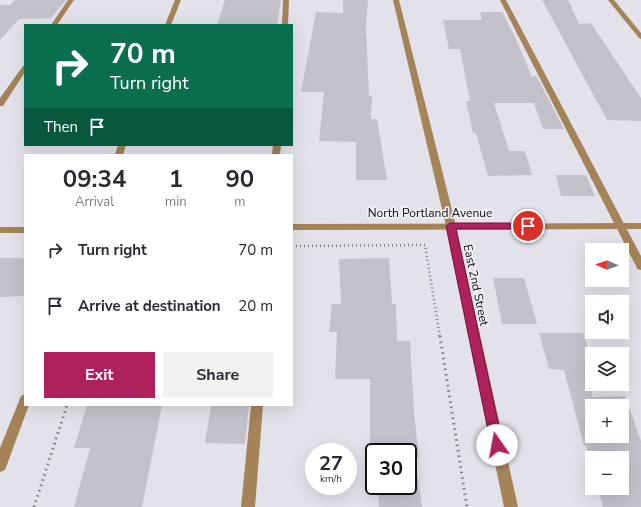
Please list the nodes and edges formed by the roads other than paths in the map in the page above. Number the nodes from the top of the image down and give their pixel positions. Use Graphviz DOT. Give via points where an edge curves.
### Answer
graph roads {
  1 [pos="71,0"];
  2 [pos="178,0"];
  3 [pos="286,0"];
  4 [pos="396,0"];
  5 [pos="503,0"];
  6 [pos="611,0"];
  7 [pos="55,24"];
  8 [pos="168,24"];
  9 [pos="285,24"];
  10 [pos="641,36"];
  11 [pos="24,69"];
  12 [pos="0,104"];
  13 [pos="450,226"];
  14 [pos="620,226"];
  15 [pos="641,226"];
  16 [pos="293,227"];
  17 [pos="0,230"];
  18 [pos="24,230"];
  19 [pos="641,266"];
  20 [pos="24,403"];
  21 [pos="257,406"];
  22 [pos="0,465"];
  23 [pos="248,507"];
  24 [pos="511,507"];
  1 -- 7 [label="street"];
  2 -- 8 [label="street"];
  3 -- 9 [label="street"];
  4 -- 13 [label="street, East 2nd Street"];
  5 -- 14 [label="street"];
  6 -- 10 [label="street"];
  11 -- 12 [label="street"];
  13 -- 14 [label="street, North Portland Avenue"];
  13 -- 16 [label="street, North Portland Avenue"];
  13 -- 24 [label="street, East 2nd Street"];
  14 -- 15 [label="street, North Portland Avenue"];
  14 -- 19 [label="street"];
  17 -- 18 [label="street"];
  20 -- 22 [label="street"];
  21 -- 23 [label="street"];
}
